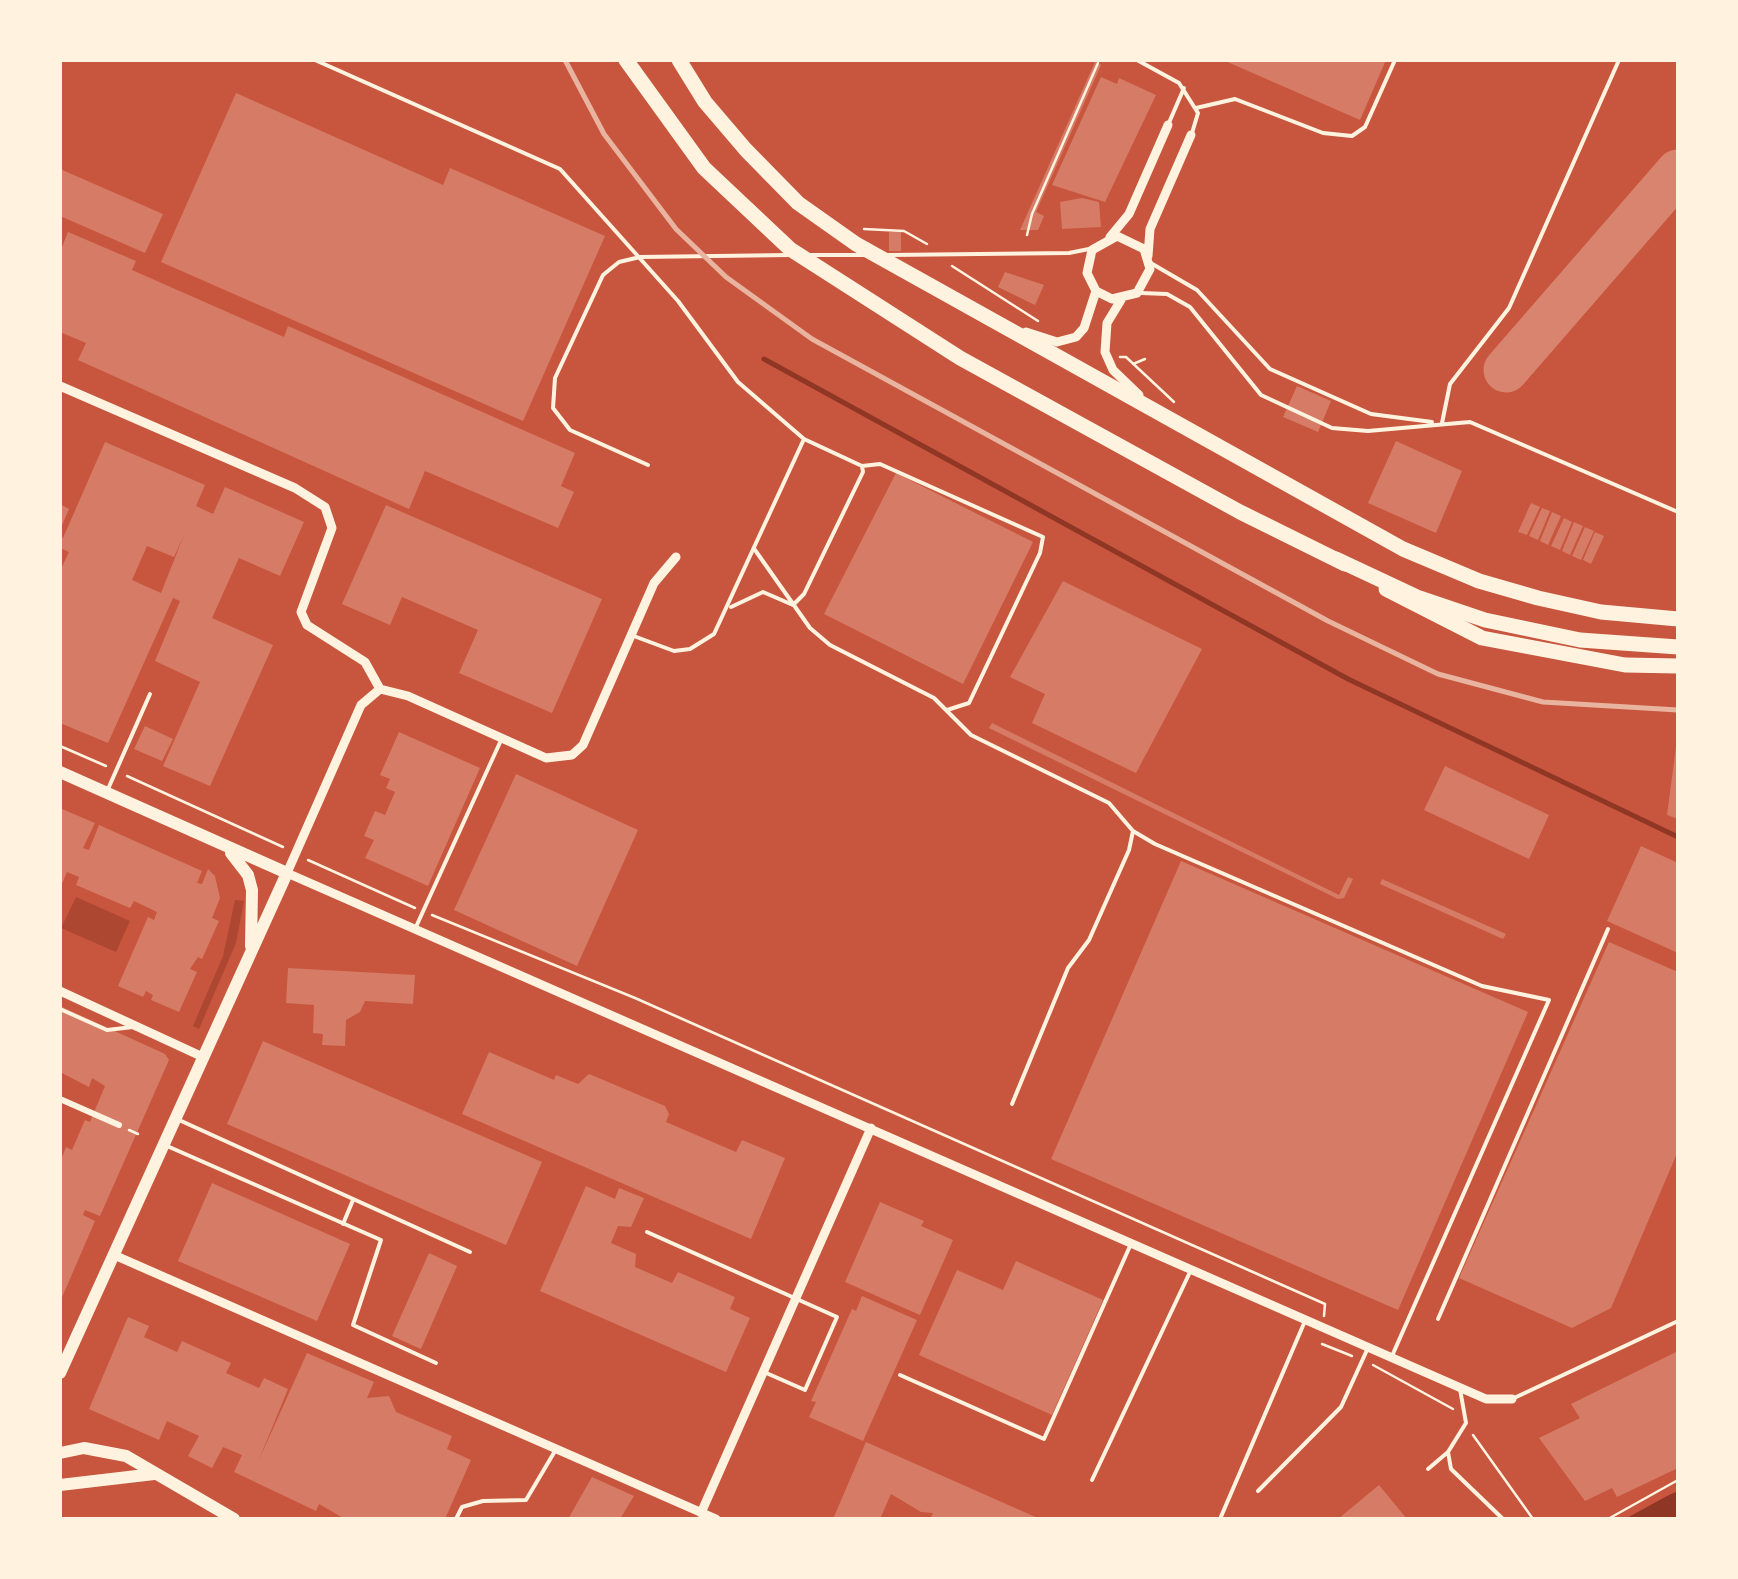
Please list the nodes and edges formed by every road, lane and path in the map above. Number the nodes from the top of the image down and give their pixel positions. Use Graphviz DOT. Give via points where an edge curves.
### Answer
graph roads {
  1 [pos="315,60"];
  2 [pos="626,60"];
  3 [pos="679,60"];
  4 [pos="1137,60"];
  5 [pos="1395,60"];
  6 [pos="1619,60"];
  7 [pos="1098,64"];
  8 [pos="1184,88"];
  9 [pos="1196,108"];
  10 [pos="1168,125"];
  11 [pos="1191,135"];
  12 [pos="1163,138"];
  13 [pos="1186,148"];
  14 [pos="853,226"];
  15 [pos="1027,235"];
  16 [pos="1102,241"];
  17 [pos="933,250"];
  18 [pos="1069,253"];
  19 [pos="942,259"];
  20 [pos="1149,260"];
  21 [pos="1087,273"];
  22 [pos="1096,290"];
  23 [pos="1137,294"];
  24 [pos="1121,300"];
  25 [pos="1002,325"];
  26 [pos="1052,329"];
  27 [pos="1116,357"];
  28 [pos="1145,359"];
  29 [pos="1133,364"];
  30 [pos="60,386"];
  31 [pos="1170,410"];
  32 [pos="1442,423"];
  33 [pos="804,439"];
  34 [pos="648,465"];
  35 [pos="862,466"];
  36 [pos="1678,512"];
  37 [pos="755,550"];
  38 [pos="676,557"];
  39 [pos="1336,559"];
  40 [pos="793,604"];
  41 [pos="729,608"];
  42 [pos="1678,619"];
  43 [pos="631,635"];
  44 [pos="1678,647"];
  45 [pos="1678,666"];
  46 [pos="380,688"];
  47 [pos="150,694"];
  48 [pos="947,710"];
  49 [pos="502,738"];
  50 [pos="60,746"];
  51 [pos="116,770"];
  52 [pos="60,772"];
  53 [pos="106,793"];
  54 [pos="1133,831"];
  55 [pos="270,842"];
  56 [pos="221,844"];
  57 [pos="319,867"];
  58 [pos="287,873"];
  59 [pos="424,911"];
  60 [pos="1608,929"];
  61 [pos="415,930"];
  62 [pos="251,953"];
  63 [pos="60,991"];
  64 [pos="60,1009"];
  65 [pos="138,1026"];
  66 [pos="203,1058"];
  67 [pos="60,1099"];
  68 [pos="1012,1104"];
  69 [pos="174,1118"];
  70 [pos="119,1125"];
  71 [pos="872,1128"];
  72 [pos="163,1145"];
  73 [pos="353,1199"];
  74 [pos="344,1224"];
  75 [pos="647,1232"];
  76 [pos="1132,1242"];
  77 [pos="470,1252"];
  78 [pos="114,1255"];
  79 [pos="1192,1268"];
  80 [pos="797,1299"];
  81 [pos="1325,1304"];
  82 [pos="1306,1318"];
  83 [pos="1438,1319"];
  84 [pos="1678,1321"];
  85 [pos="1322,1344"];
  86 [pos="1369,1346"];
  87 [pos="1392,1356"];
  88 [pos="1362,1361"];
  89 [pos="436,1364"];
  90 [pos="764,1372"];
  91 [pos="60,1373"];
  92 [pos="900,1374"];
  93 [pos="1459,1385"];
  94 [pos="1512,1399"];
  95 [pos="1448,1402"];
  96 [pos="1466,1423"];
  97 [pos="556,1449"];
  98 [pos="1448,1452"];
  99 [pos="60,1454"];
  100 [pos="1428,1468"];
  101 [pos="154,1474"];
  102 [pos="1092,1480"];
  103 [pos="1678,1480"];
  104 [pos="60,1485"];
  105 [pos="1258,1492"];
  106 [pos="701,1512"];
  107 [pos="234,1519"];
  108 [pos="456,1519"];
  109 [pos="716,1519"];
  110 [pos="1220,1519"];
  111 [pos="1504,1519"];
  112 [pos="1533,1519"];
  113 [pos="1608,1519"];
  1 -- 33 [label="lane" via="560,169 678,301 738,382"];
  2 -- 39 [label="highway" via="704,168 790,249 960,358"];
  3 -- 25 [label="highway" via="705,102 798,204"];
  4 -- 8 [label="lane"];
  5 -- 9 [label="lane" via="1364,126 1352,136 1323,133 1236,99"];
  6 -- 32 [label="lane" via="1509,308 1450,384"];
  7 -- 15 [label="path"];
  8 -- 9 [label="lane"];
  8 -- 10 [label="lane"];
  9 -- 11 [label="lane"];
  10 -- 12 [label="street"];
  11 -- 13 [label="street"];
  12 -- 13 [label="street"];
  12 -- 16 [label="street" via="1129,214"];
  13 -- 20 [label="street" via="1150,229"];
  14 -- 17 [label="path" via="904,231"];
  16 -- 18 [label="lane"];
  16 -- 20 [label="street" via="1137,242"];
  16 -- 21 [label="street" via="1088,257"];
  18 -- 21 [label="lane"];
  18 -- 34 [label="lane" via="626,258 600,281 552,394 566,427"];
  19 -- 26 [label="path"];
  20 -- 23 [label="street" via="1149,276"];
  20 -- 32 [label="lane" via="1197,290 1278,373 1371,414"];
  21 -- 22 [label="street"];
  22 -- 24 [label="street"];
  22 -- 25 [label="street" via="1076,337 1057,342"];
  23 -- 24 [label="street"];
  23 -- 32 [label="lane" via="1168,294 1190,306 1261,394 1332,428 1368,432"];
  24 -- 31 [label="street" via="1106,323 1106,357 1122,380"];
  25 -- 31 [label="highway"];
  27 -- 29 [label="path"];
  28 -- 29 [label="path"];
  29 -- 31 [label="path"];
  30 -- 46 [label="street" via="325,507 332,528 301,612 307,624 365,662"];
  31 -- 42 [label="highway" via="1403,550 1479,581 1601,612"];
  32 -- 36 [label="lane" via="1480,425"];
  33 -- 35 [label="lane"];
  33 -- 37 [label="lane"];
  35 -- 40 [label="lane" via="804,594"];
  35 -- 48 [label="lane" via="880,464 1043,537 969,704"];
  37 -- 40 [label="lane"];
  37 -- 41 [label="lane"];
  38 -- 43 [label="street" via="654,583"];
  39 -- 44 [label="highway" via="1485,620 1580,640"];
  39 -- 45 [label="highway" via="1482,638 1625,665"];
  40 -- 41 [label="lane" via="763,592"];
  40 -- 48 [label="lane" via="830,645"];
  41 -- 43 [label="lane" via="706,641 674,651"];
  43 -- 49 [label="street" via="584,744 572,755 546,758"];
  46 -- 49 [label="street"];
  46 -- 58 [label="street" via="361,705"];
  47 -- 51 [label="lane"];
  48 -- 54 [label="lane" via="971,735 1110,803"];
  49 -- 59 [label="lane"];
  50 -- 51 [label="path"];
  51 -- 53 [label="lane"];
  51 -- 55 [label="path"];
  52 -- 53 [label="main road"];
  53 -- 56 [label="main road"];
  54 -- 68 [label="lane"];
  54 -- 87 [label="lane" via="1482,986 1549,1000"];
  56 -- 58 [label="main road"];
  56 -- 62 [label="main road" via="248,875"];
  57 -- 59 [label="path"];
  58 -- 61 [label="street"];
  58 -- 62 [label="main road"];
  59 -- 61 [label="lane"];
  59 -- 81 [label="path"];
  60 -- 83 [label="lane"];
  61 -- 71 [label="street"];
  62 -- 66 [label="main road"];
  63 -- 65 [label="street"];
  64 -- 65 [label="lane" via="107,1030"];
  65 -- 66 [label="street"];
  66 -- 69 [label="main road"];
  67 -- 70 [label="street"];
  69 -- 72 [label="main road"];
  69 -- 73 [label="lane"];
  71 -- 76 [label="street"];
  71 -- 80 [label="street"];
  72 -- 74 [label="lane"];
  72 -- 78 [label="main road"];
  73 -- 74 [label="lane"];
  73 -- 77 [label="lane"];
  74 -- 89 [label="lane" via="381,1240 353,1325"];
  75 -- 80 [label="lane"];
  76 -- 79 [label="street"];
  76 -- 92 [label="lane" via="1044,1439"];
  78 -- 91 [label="main road"];
  78 -- 97 [label="street"];
  79 -- 82 [label="street"];
  79 -- 102 [label="lane"];
  80 -- 90 [label="street"];
  80 -- 90 [label="lane" via="838,1317 805,1390"];
  82 -- 86 [label="street"];
  82 -- 110 [label="lane"];
  84 -- 94 [label="lane"];
  85 -- 88 [label="path"];
  86 -- 87 [label="street"];
  86 -- 88 [label="lane"];
  87 -- 93 [label="street"];
  88 -- 95 [label="path"];
  88 -- 105 [label="lane" via="1341,1408"];
  90 -- 106 [label="street"];
  93 -- 94 [label="street" via="1486,1398"];
  93 -- 96 [label="lane"];
  96 -- 98 [label="lane"];
  96 -- 112 [label="path"];
  97 -- 106 [label="street"];
  97 -- 108 [label="lane" via="526,1500 483,1501 462,1507"];
  98 -- 100 [label="lane"];
  98 -- 111 [label="lane" via="1451,1469"];
  99 -- 101 [label="main road" via="110,1451"];
  101 -- 104 [label="main road"];
  101 -- 107 [label="main road"];
  103 -- 113 [label="path"];
  106 -- 109 [label="street"];
}
